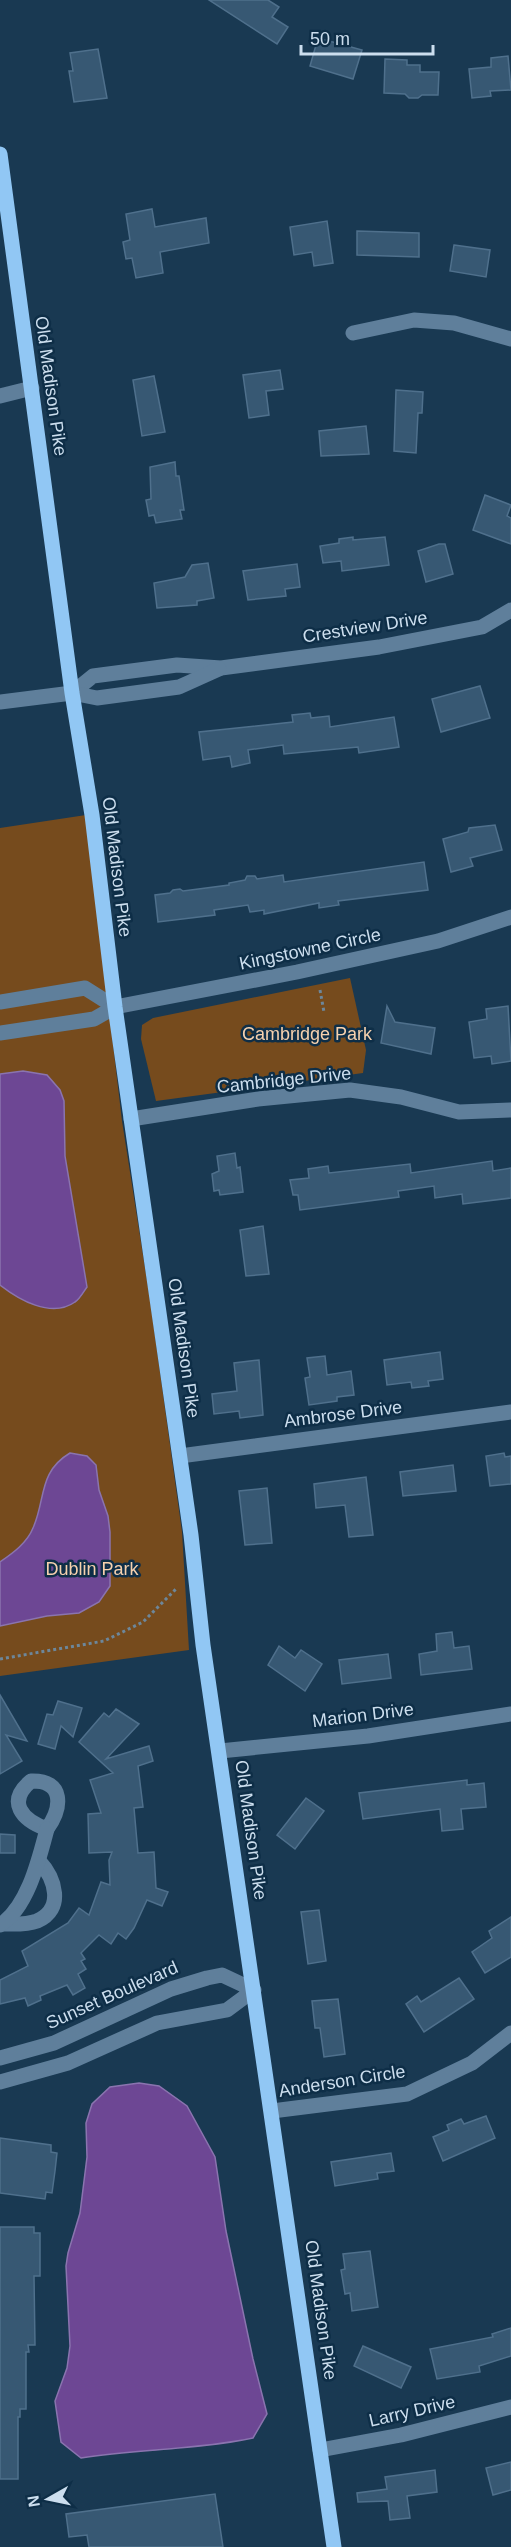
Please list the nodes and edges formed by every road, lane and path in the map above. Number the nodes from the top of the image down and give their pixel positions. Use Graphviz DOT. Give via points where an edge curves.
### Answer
graph roads {
  1 [pos="0,154"];
  2 [pos="353,333"];
  3 [pos="511,339"];
  4 [pos="32,388"];
  5 [pos="0,396"];
  6 [pos="511,610"];
  7 [pos="221,668"];
  8 [pos="72,693"];
  9 [pos="0,702"];
  10 [pos="511,917"];
  11 [pos="320,990"];
  12 [pos="0,1002"];
  13 [pos="115,1007"];
  14 [pos="324,1012"];
  15 [pos="0,1033"];
  16 [pos="511,1110"];
  17 [pos="130,1119"];
  18 [pos="511,1413"];
  19 [pos="180,1456"];
  20 [pos="177,1588"];
  21 [pos="0,1659"];
  22 [pos="511,1714"];
  23 [pos="220,1751"];
  24 [pos="47,1828"];
  25 [pos="39,1861"];
  26 [pos="1,1925"];
  27 [pos="254,1990"];
  28 [pos="511,2033"];
  29 [pos="0,2058"];
  30 [pos="0,2082"];
  31 [pos="272,2111"];
  32 [pos="511,2407"];
  33 [pos="320,2450"];
  34 [pos="334,2547"];
  1 -- 4 [label="main road, Old Madison Pike"];
  2 -- 3 [label="street" via="414,320 454,322"];
  4 -- 5 [label="street"];
  4 -- 8 [label="main road, Old Madison Pike"];
  6 -- 7 [label="street, Crestview Drive" via="482,627 379,647"];
  7 -- 8 [label="street, Crestview Drive" via="179,687 97,699"];
  7 -- 8 [label="street, Crestview Drive" via="177,665 93,676"];
  8 -- 9 [label="street, Crestview Drive"];
  8 -- 13 [label="main road, Old Madison Pike" via="92,814"];
  10 -- 13 [label="street, Kingstowne Circle" via="438,941"];
  11 -- 14 [label="path"];
  12 -- 13 [label="street" via="85,988"];
  13 -- 15 [label="street, Kingstowne Circle" via="94,1019"];
  13 -- 17 [label="main road, Old Madison Pike"];
  16 -- 17 [label="street, Cambridge Drive" via="459,1112 401,1096 350,1090 258,1099"];
  17 -- 19 [label="main road, Old Madison Pike"];
  18 -- 19 [label="street, Ambrose Drive"];
  19 -- 23 [label="main road, Old Madison Pike"];
  20 -- 21 [label="path" via="143,1622 104,1641"];
  22 -- 23 [label="street, Marion Drive" via="368,1736"];
  23 -- 27 [label="main road, Old Madison Pike"];
  24 -- 25 [label="street"];
  25 -- 26 [label="street" via="26,1892"];
  25 -- 26 [label="street" via="54,1882 53,1906 36,1921"];
  27 -- 29 [label="street, Sunset Boulevard" via="222,1976 207,1977 171,1989 54,2043"];
  27 -- 30 [label="street" via="227,2010 158,2023 68,2063"];
  27 -- 31 [label="main road, Old Madison Pike"];
  28 -- 31 [label="street, Anderson Circle" via="472,2063 407,2094"];
  31 -- 33 [label="main road, Old Madison Pike"];
  32 -- 33 [label="street, Larry Drive" via="401,2435"];
  33 -- 34 [label="main road, Old Madison Pike"];
}
